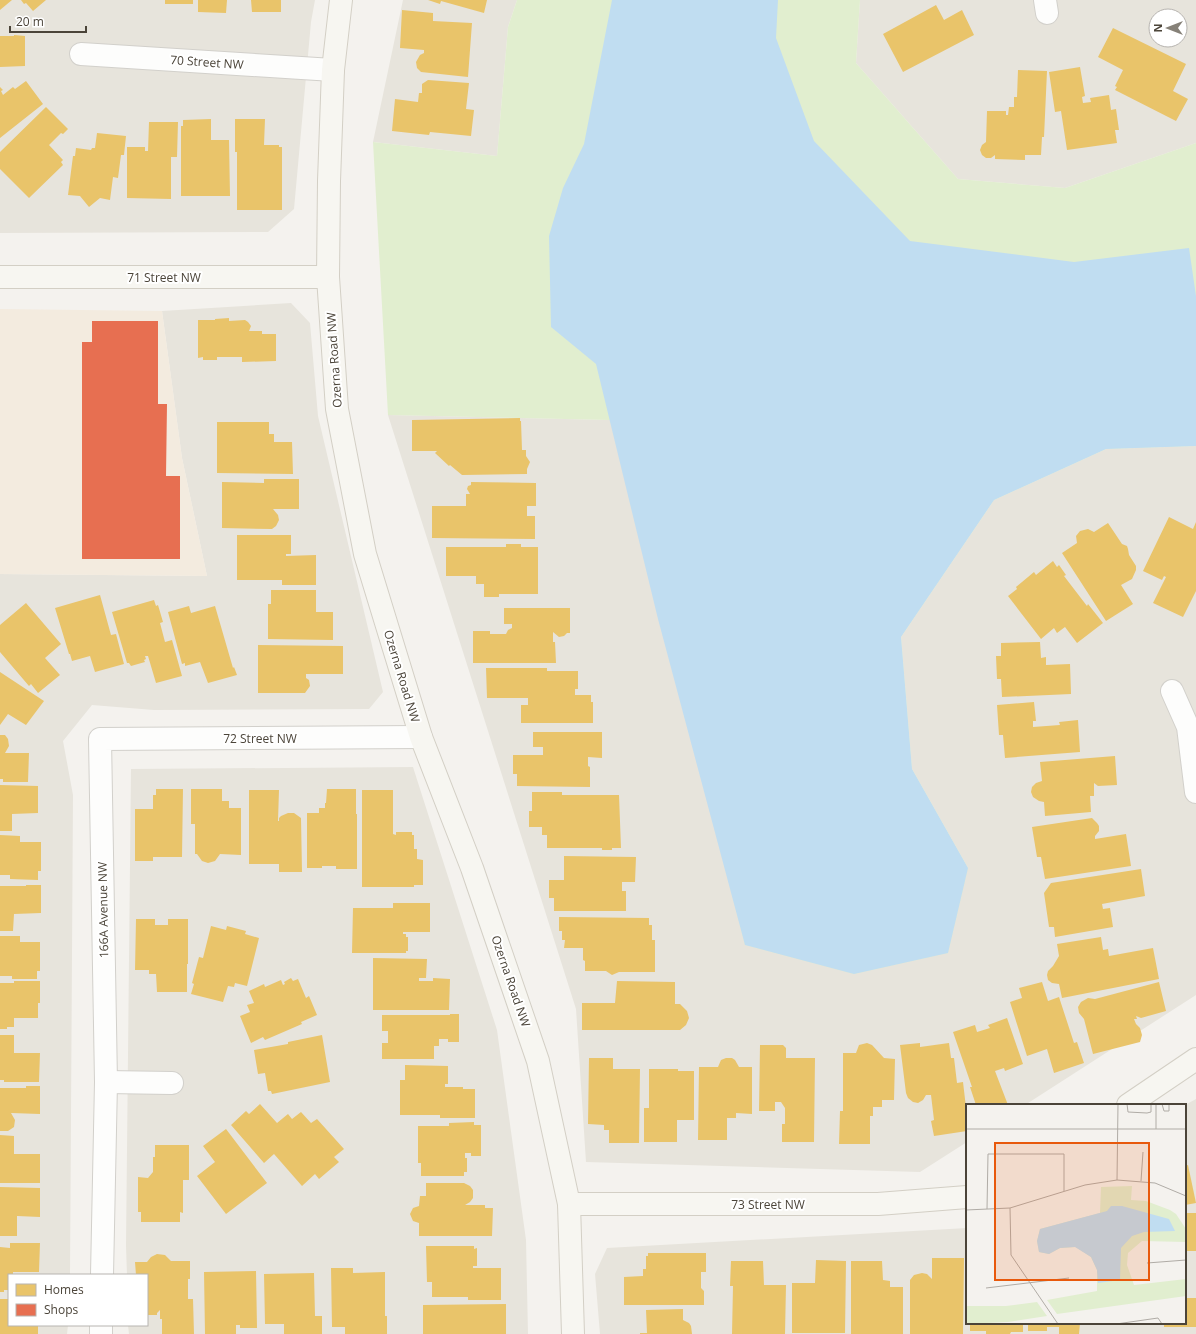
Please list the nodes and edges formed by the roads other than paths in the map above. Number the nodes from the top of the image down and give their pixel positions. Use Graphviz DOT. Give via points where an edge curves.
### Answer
graph roads {
  1 [pos="341,0"];
  2 [pos="81,54"];
  3 [pos="333,70"];
  4 [pos="0,277"];
  5 [pos="328,278"];
  6 [pos="1172,691"];
  7 [pos="421,737"];
  8 [pos="100,739"];
  9 [pos="1196,792"];
  10 [pos="1196,1059"];
  11 [pos="106,1082"];
  12 [pos="172,1083"];
  13 [pos="1129,1104"];
  14 [pos="966,1198"];
  15 [pos="569,1204"];
  16 [pos="102,1274"];
  17 [pos="572,1334"];
  1 -- 3 [label="street, Ozerna Road NW"];
  2 -- 3 [label="street, 70 Street NW"];
  3 -- 5 [label="street, Ozerna Road NW"];
  4 -- 5 [label="street, 71 Street NW"];
  5 -- 7 [label="street, Ozerna Road NW" via="337,409 364,554"];
  6 -- 9 [label="street" via="1188,727"];
  7 -- 8 [label="street, 72 Street NW"];
  7 -- 15 [label="street, Ozerna Road NW" via="472,868 538,1061"];
  8 -- 11 [label="street, 166A Avenue NW"];
  10 -- 13 [label="street"];
  11 -- 12 [label="street"];
  11 -- 16 [label="street, 166A Avenue NW"];
  14 -- 15 [label="street, 73 Street NW" via="878,1204"];
  15 -- 17 [label="street, Ozerna Road NW"];
}
